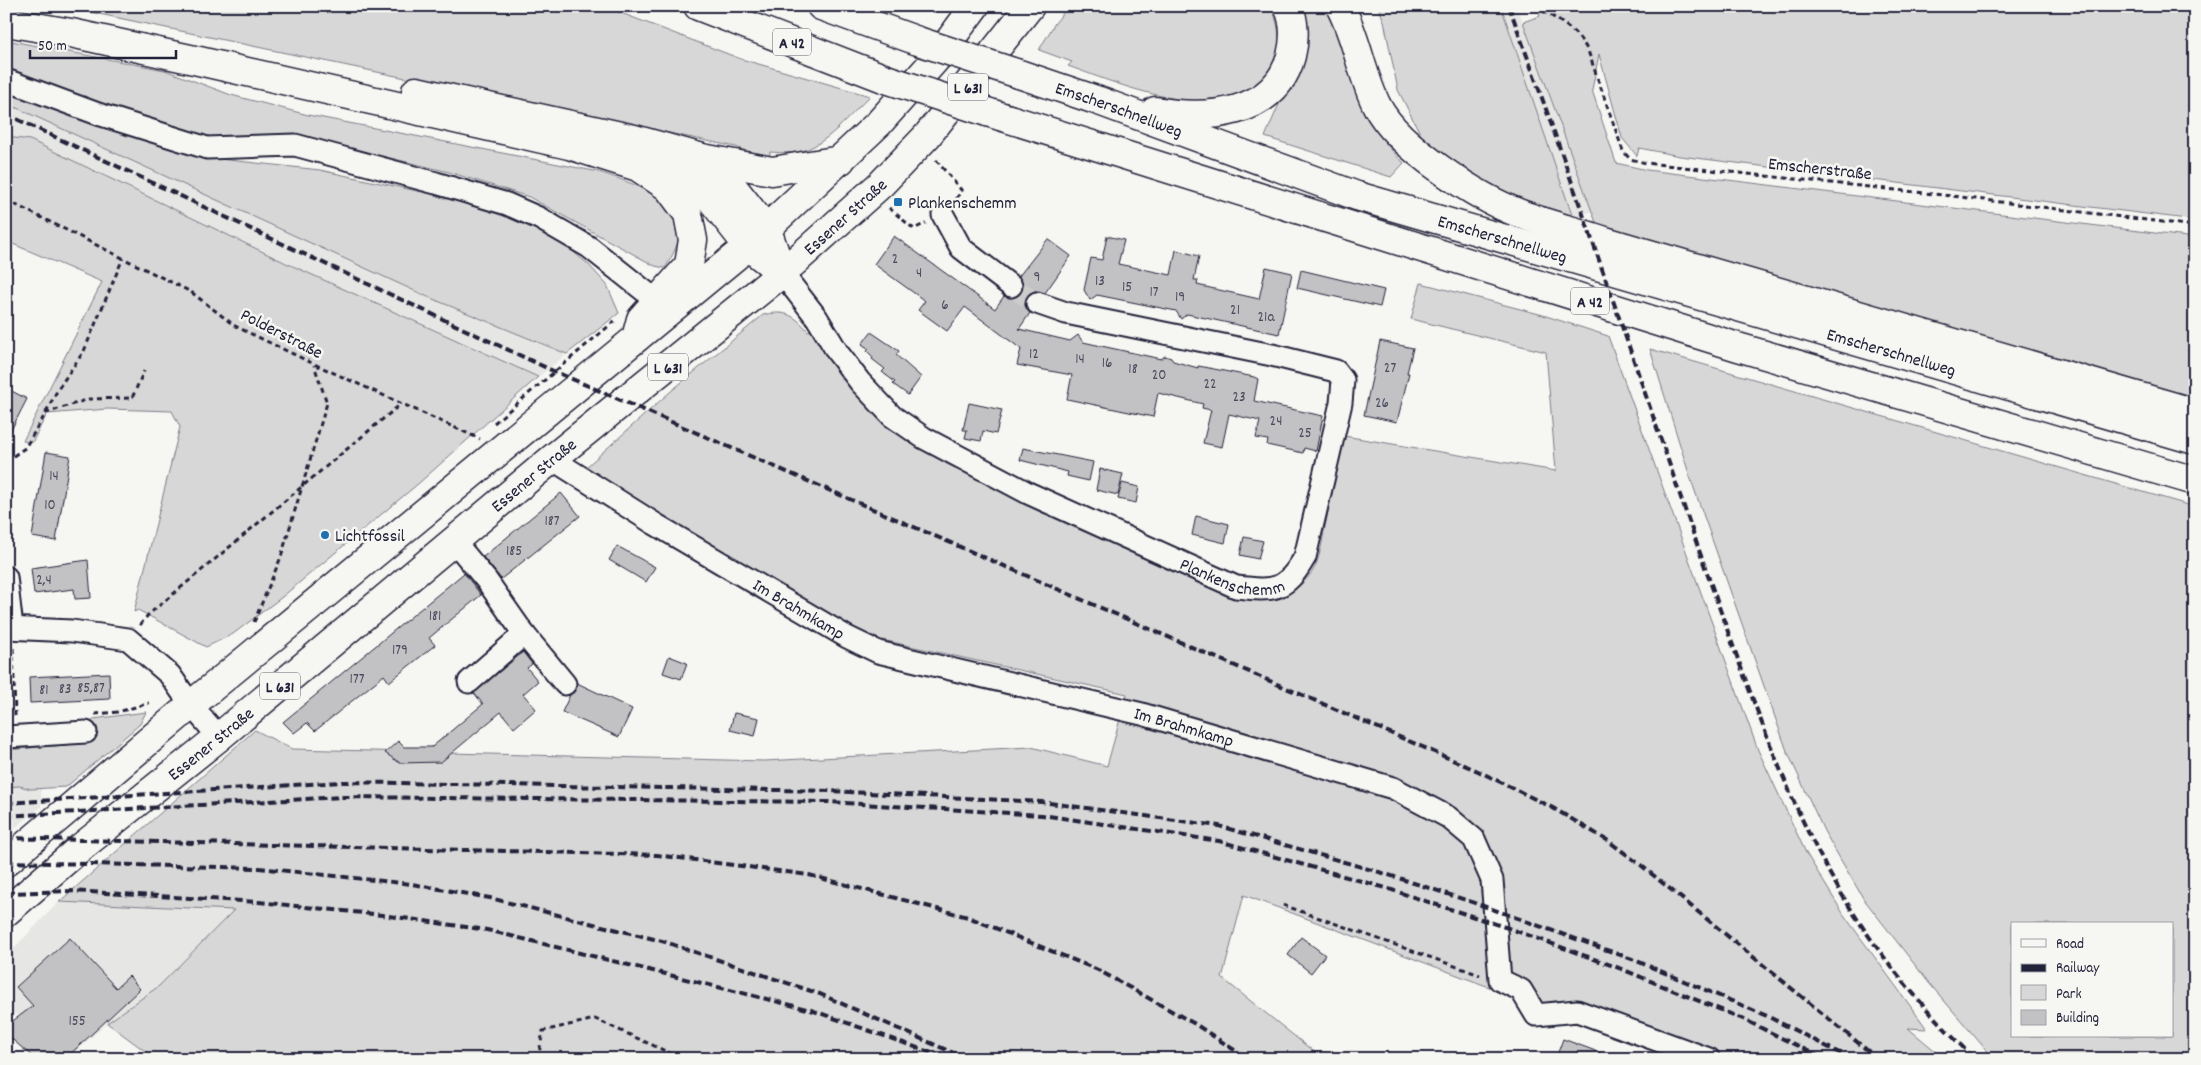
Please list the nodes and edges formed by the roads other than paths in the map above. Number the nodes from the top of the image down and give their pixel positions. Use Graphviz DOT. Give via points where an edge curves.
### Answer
graph roads {
  1 [pos="26,6"];
  2 [pos="698,6"];
  3 [pos="821,6"];
  4 [pos="975,6"];
  5 [pos="1030,6"];
  6 [pos="1288,6"];
  7 [pos="1340,6"];
  8 [pos="6,22"];
  9 [pos="6,80"];
  10 [pos="1099,101"];
  11 [pos="569,145"];
  12 [pos="699,157"];
  13 [pos="841,160"];
  14 [pos="943,215"];
  15 [pos="757,238"];
  16 [pos="782,273"];
  17 [pos="1011,286"];
  18 [pos="655,303"];
  19 [pos="1037,303"];
  20 [pos="636,338"];
  21 [pos="2079,379"];
  22 [pos="2195,413"];
  23 [pos="2130,421"];
  24 [pos="2195,440"];
  25 [pos="552,459"];
  26 [pos="2195,481"];
  27 [pos="454,541"];
  28 [pos="6,577"];
  29 [pos="9,627"];
  30 [pos="524,634"];
  31 [pos="469,682"];
  32 [pos="565,684"];
  33 [pos="191,705"];
  34 [pos="86,732"];
  35 [pos="219,737"];
  36 [pos="11,738"];
  37 [pos="6,862"];
  38 [pos="6,912"];
  39 [pos="1709,1059"];
  1 -- 12 [label="main road" via="634,139"];
  2 -- 26 [label="main road, A 42, bridge" via="886,79 987,112 1738,348"];
  3 -- 10 [label="main road, Emscherschnellweg / A 42, bridge"];
  4 -- 13 [label="main road, L 631" via="935,60"];
  5 -- 16 [label="main road, Essener Straße / L 631" via="927,136 880,184"];
  6 -- 10 [label="main road" via="1294,29 1290,59 1279,82 1258,101 1240,109 1204,115 1160,112"];
  7 -- 21 [label="main road" via="1377,107 1395,131 1416,151 1484,197 1520,214 1608,242"];
  8 -- 11 [label="main road" via="172,55"];
  9 -- 18 [label="street" via="98,114 207,148 295,145 507,204 540,218 589,247"];
  10 -- 23 [label="main road, Emscherschnellweg / A 42" via="1357,196"];
  11 -- 15 [label="main road" via="615,150 656,161 695,186"];
  11 -- 18 [label="main road" via="638,168 668,187 688,214 693,240 689,265"];
  12 -- 13 [label="main road" via="772,171"];
  12 -- 15 [label="main road" via="725,178"];
  13 -- 15 [label="main road, L 631"];
  14 -- 17 [label="street" via="961,248"];
  15 -- 16 [label="main road"];
  15 -- 20 [label="main road, L 631"];
  16 -- 19 [label="street, Plankenschemm" via="860,382 892,416 924,438 1028,493 1236,587 1278,588 1295,574 1306,557 1341,403 1343,380 1336,371"];
  16 -- 25 [label="main road, Essener Straße / L 631"];
  18 -- 20 [label="main road" via="641,319"];
  20 -- 33 [label="main road, L 631" via="489,436"];
  21 -- 22 [label="main road"];
  21 -- 23 [label="street"];
  23 -- 24 [label="main road, Emscherschnellweg / A 42"];
  25 -- 27 [label="main road, Essener Straße / L 631"];
  25 -- 39 [label="street, Im Brahmkamp" via="664,529 878,652 1142,714 1393,788 1448,817 1474,839 1492,880 1500,980 1521,990 1536,1015 1577,1011"];
  27 -- 30 [label="street"];
  27 -- 35 [label="main road, Essener Straße / L 631"];
  28 -- 29 [label="street"];
  29 -- 33 [label="street" via="128,639 170,675"];
  30 -- 31 [label="street"];
  30 -- 32 [label="street"];
  33 -- 35 [label="street"];
  33 -- 37 [label="main road, L 631"];
  34 -- 36 [label="street"];
  35 -- 38 [label="main road, Essener Straße / L 631"];
}
